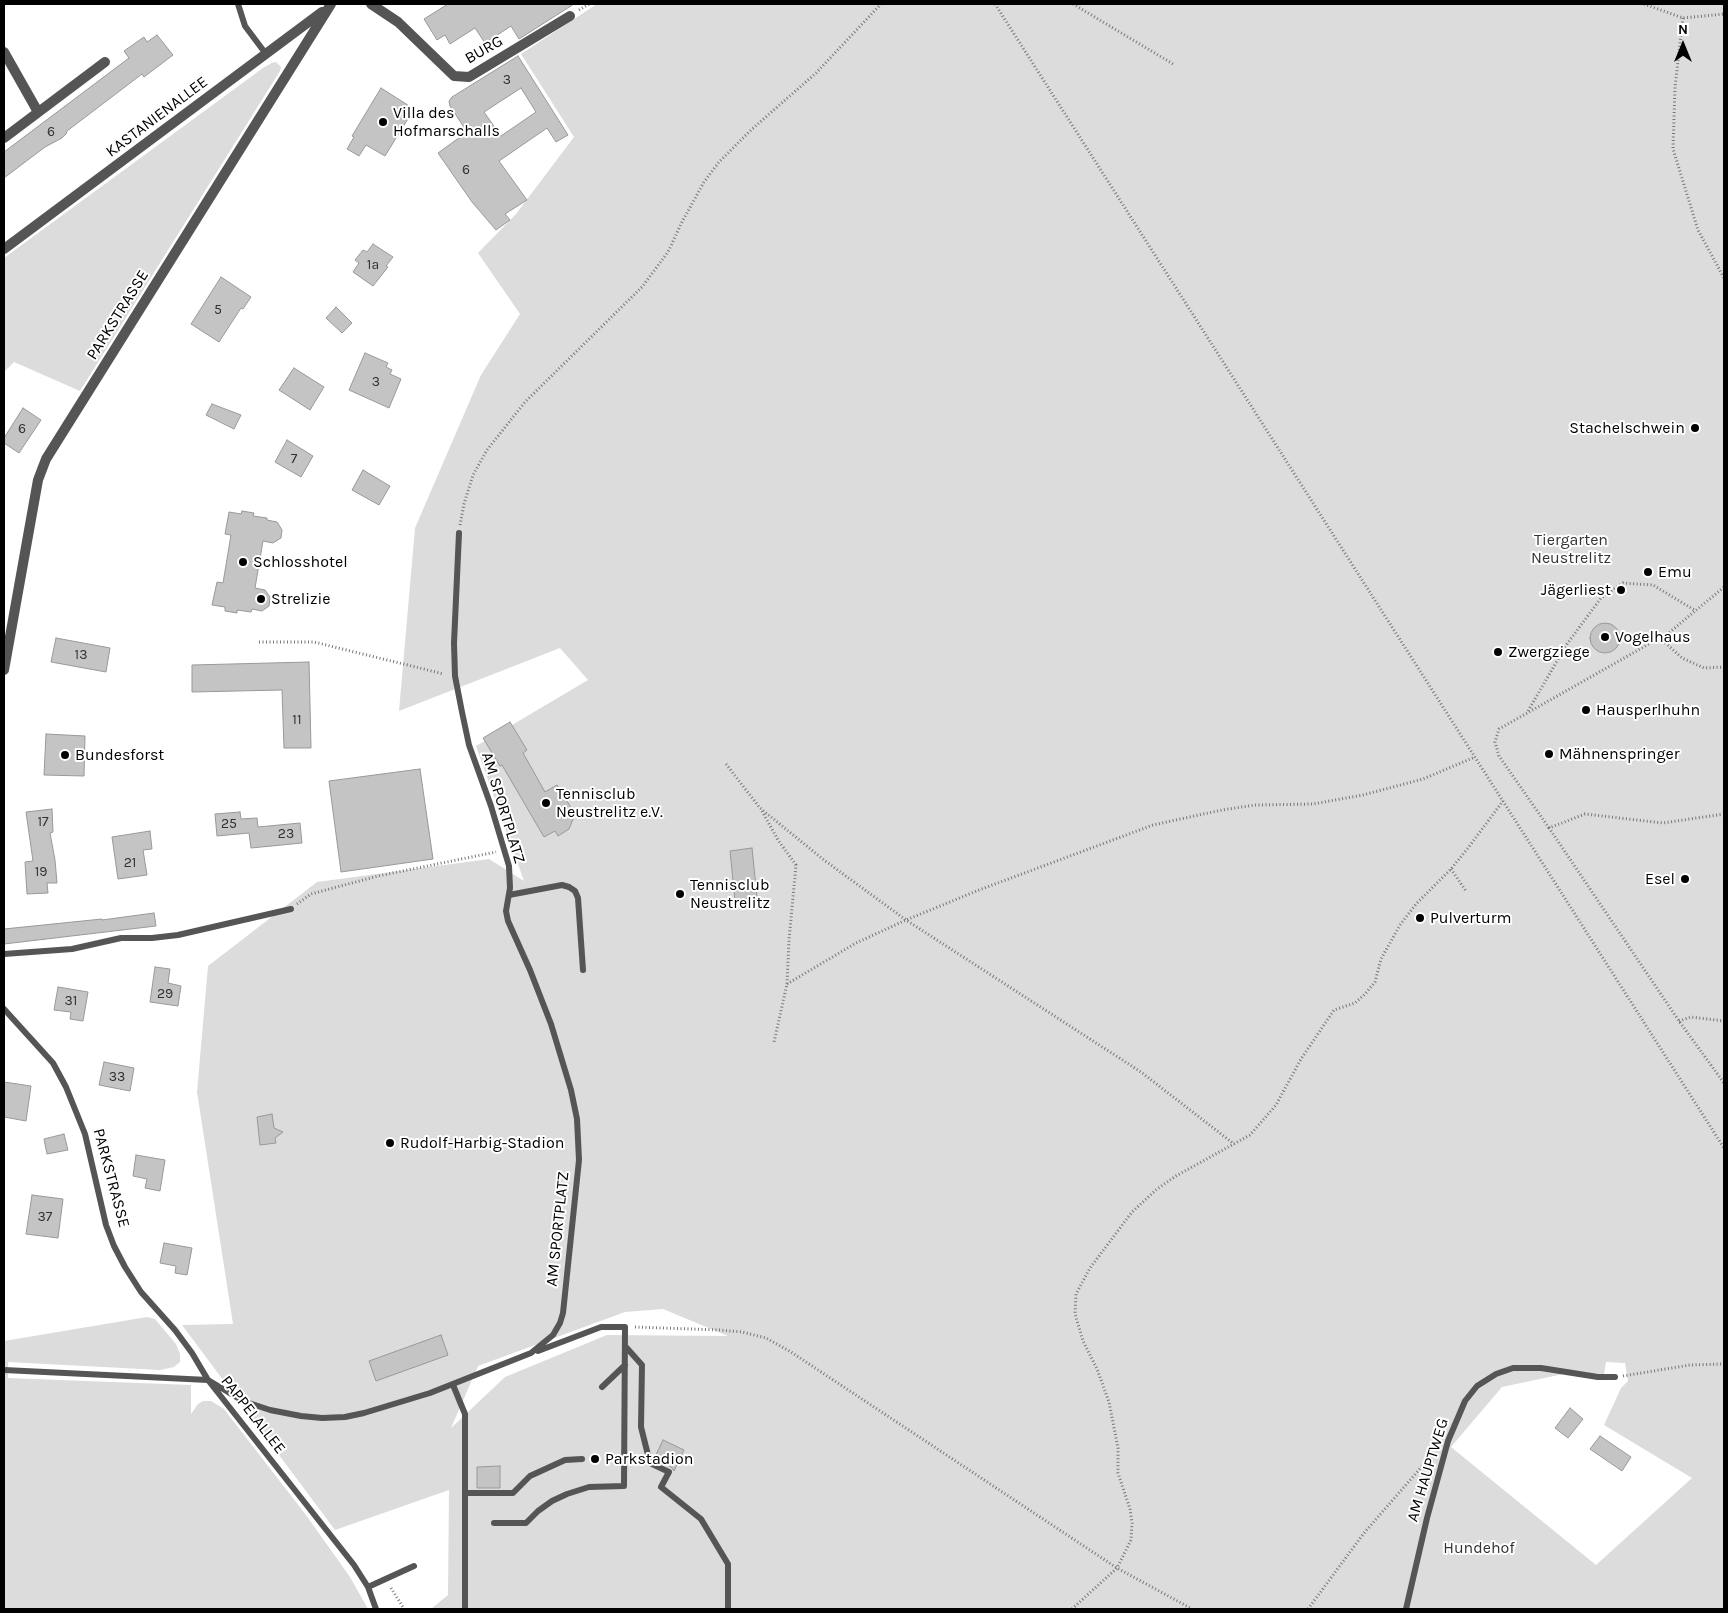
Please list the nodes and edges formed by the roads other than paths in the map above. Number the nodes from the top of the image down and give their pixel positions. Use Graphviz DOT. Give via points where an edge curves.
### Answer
graph roads {
  1 [pos="238,4"];
  2 [pos="371,4"];
  3 [pos="329,6"];
  4 [pos="570,16"];
  5 [pos="4,52"];
  6 [pos="266,54"];
  7 [pos="105,62"];
  8 [pos="38,112"];
  9 [pos="4,138"];
  10 [pos="4,249"];
  11 [pos="459,533"];
  12 [pos="4,670"];
  13 [pos="509,895"];
  14 [pos="291,909"];
  15 [pos="4,954"];
  16 [pos="583,970"];
  17 [pos="4,1009"];
  18 [pos="625,1346"];
  19 [pos="531,1353"];
  20 [pos="625,1365"];
  21 [pos="4,1370"];
  22 [pos="1615,1377"];
  23 [pos="208,1380"];
  24 [pos="453,1384"];
  25 [pos="602,1388"];
  26 [pos="582,1459"];
  27 [pos="465,1493"];
  28 [pos="494,1523"];
  29 [pos="414,1566"];
  30 [pos="368,1587"];
  31 [pos="376,1609"];
  32 [pos="465,1609"];
  33 [pos="728,1609"];
  34 [pos="1406,1609"];
  1 -- 6 [label="lane" via="245,26"];
  2 -- 4 [label="street, BURG" via="398,22 454,76 470,77"];
  3 -- 6 [label="street, KASTANIENALLEE"];
  3 -- 12 [label="street, PARKSTRASSE" via="46,459 38,480"];
  5 -- 8 [label="street"];
  6 -- 10 [label="street, KASTANIENALLEE"];
  7 -- 8 [label="street"];
  8 -- 9 [label="street"];
  11 -- 13 [label="lane, AM SPORTPLATZ" via="454,642 456,676 470,745 509,866"];
  13 -- 16 [label="lane" via="562,886 569,886 575,891"];
  13 -- 19 [label="lane, AM SPORTPLATZ" via="508,922 530,970 562,1058 579,1138 563,1313 553,1335"];
  14 -- 15 [label="lane" via="178,935 121,938 72,949"];
  17 -- 23 [label="lane, PARKSTRASSE" via="52,1063 66,1087 85,1134 106,1225 126,1268 141,1292 192,1353"];
  18 -- 19 [label="lane" via="625,1327 601,1326"];
  18 -- 20 [label="lane"];
  18 -- 33 [label="lane" via="642,1365 642,1427 650,1463 669,1472 661,1487 701,1519 728,1564"];
  19 -- 24 [label="lane, AM SPORTPLATZ"];
  20 -- 25 [label="lane"];
  20 -- 28 [label="lane" via="624,1486 589,1487 567,1494 552,1501 526,1523"];
  21 -- 23 [label="lane, PAPPELALLEE"];
  22 -- 34 [label="lane, AM HAUPTWEG" via="1513,1368 1477,1386 1465,1402 1448,1442"];
  23 -- 24 [label="lane, AM SPORTPLATZ" via="242,1401 270,1410 322,1418 364,1413"];
  23 -- 30 [label="lane, PAPPELALLEE"];
  24 -- 27 [label="lane" via="466,1414"];
  26 -- 27 [label="lane" via="565,1460 530,1476 513,1493"];
  27 -- 32 [label="lane"];
  29 -- 30 [label="lane"];
  30 -- 31 [label="lane, PAPPELALLEE"];
}
